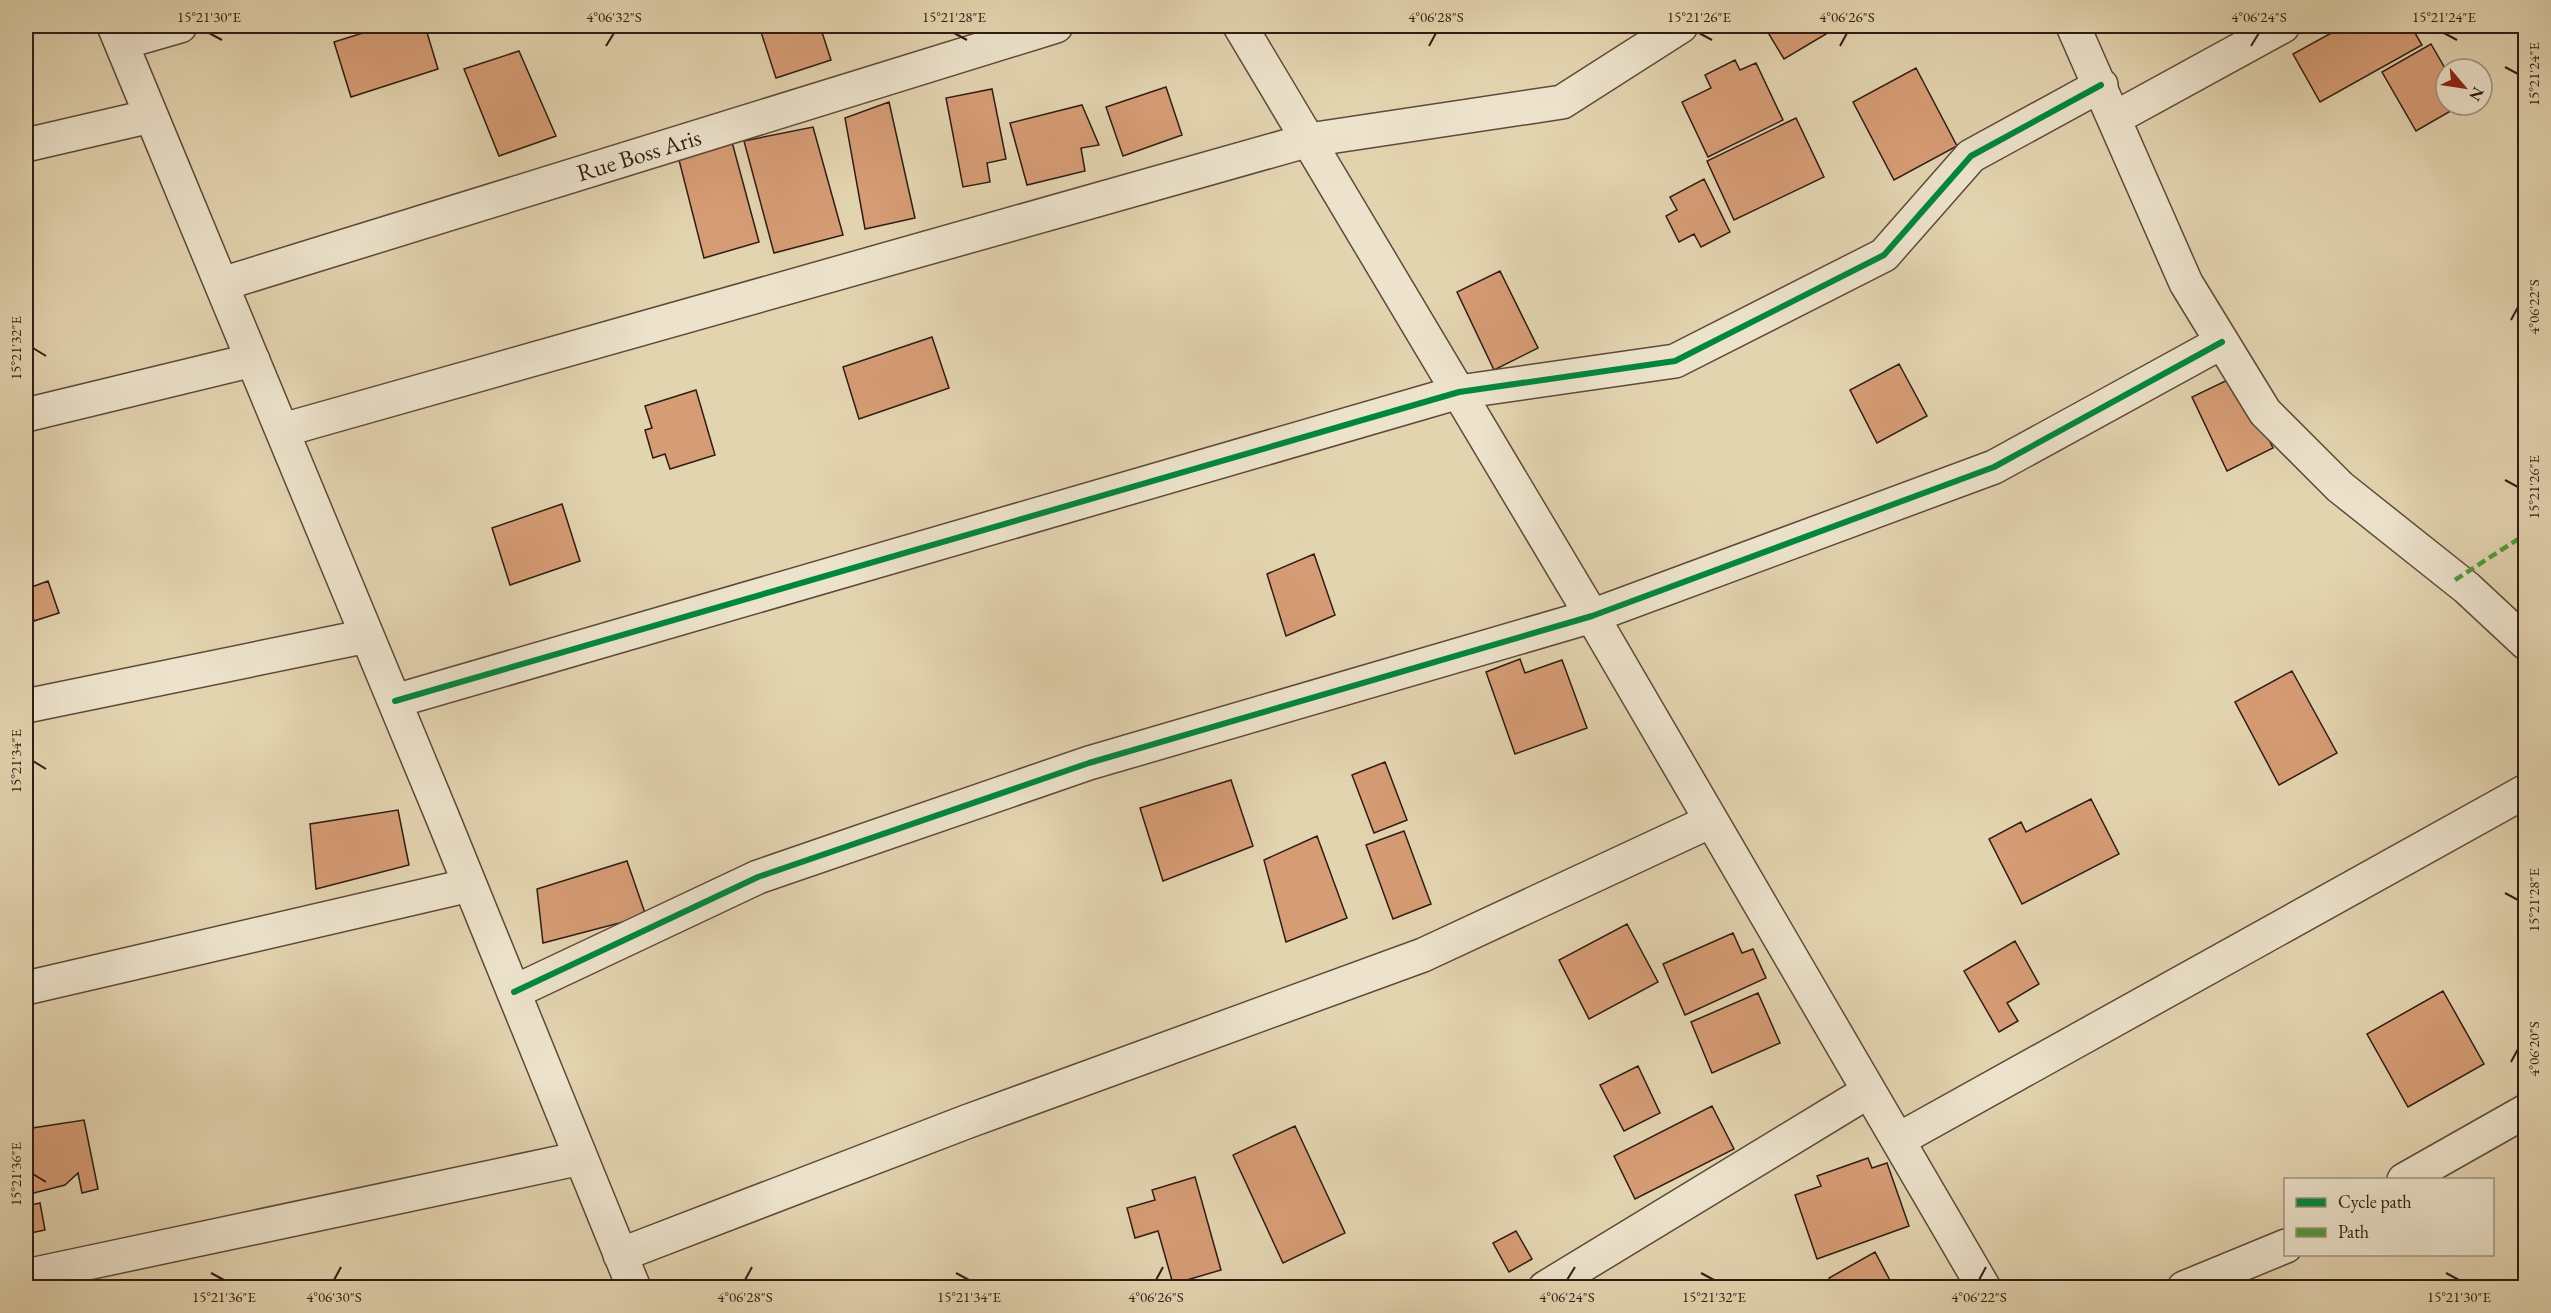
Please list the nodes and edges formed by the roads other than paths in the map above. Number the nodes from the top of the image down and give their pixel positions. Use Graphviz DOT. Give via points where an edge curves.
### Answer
graph roads {
  1 [pos="180,26"];
  2 [pos="1056,26"];
  3 [pos="1240,26"];
  4 [pos="1682,26"];
  5 [pos="2073,26"];
  6 [pos="2283,26"];
  7 [pos="117,34"];
  8 [pos="2101,85"];
  9 [pos="151,116"];
  10 [pos="2115,118"];
  11 [pos="1309,140"];
  12 [pos="26,145"];
  13 [pos="222,284"];
  14 [pos="2222,342"];
  15 [pos="253,360"];
  16 [pos="1459,392"];
  17 [pos="26,415"];
  18 [pos="283,430"];
  19 [pos="1592,616"];
  20 [pos="368,636"];
  21 [pos="2526,643"];
  22 [pos="395,701"];
  23 [pos="26,706"];
  24 [pos="2526,791"];
  25 [pos="1711,821"];
  26 [pos="470,885"];
  27 [pos="26,988"];
  28 [pos="514,992"];
  29 [pos="1869,1091"];
  30 [pos="2526,1111"];
  31 [pos="1898,1140"];
  32 [pos="581,1158"];
  33 [pos="2406,1178"];
  34 [pos="2284,1247"];
  35 [pos="620,1255"];
  36 [pos="26,1276"];
  37 [pos="634,1287"];
  38 [pos="1545,1287"];
  39 [pos="1984,1287"];
  40 [pos="2184,1287"];
  1 -- 7 [label="street"];
  2 -- 13 [label="street, Rue Boss Aris"];
  3 -- 11 [label="street"];
  4 -- 11 [label="street" via="1562,102"];
  5 -- 8 [label="street"];
  6 -- 10 [label="street"];
  7 -- 9 [label="street"];
  8 -- 10 [label="street"];
  8 -- 16 [label="street" via="1971,156 1884,255 1675,362"];
  9 -- 12 [label="street"];
  9 -- 13 [label="street"];
  10 -- 14 [label="street" via="2186,283"];
  11 -- 16 [label="street"];
  11 -- 18 [label="street"];
  13 -- 15 [label="street"];
  14 -- 19 [label="street" via="1994,467"];
  14 -- 21 [label="street" via="2265,412 2340,487 2467,588"];
  15 -- 17 [label="street"];
  15 -- 18 [label="street"];
  16 -- 19 [label="street"];
  16 -- 22 [label="street"];
  18 -- 20 [label="street"];
  19 -- 25 [label="street"];
  19 -- 28 [label="street" via="1089,763 769,873"];
  20 -- 22 [label="street"];
  20 -- 23 [label="street"];
  22 -- 26 [label="street"];
  24 -- 31 [label="street"];
  25 -- 29 [label="street"];
  25 -- 35 [label="street" via="1423,955 966,1122"];
  26 -- 27 [label="street"];
  26 -- 28 [label="street"];
  28 -- 32 [label="street"];
  29 -- 31 [label="street"];
  29 -- 38 [label="street"];
  30 -- 33 [label="street"];
  31 -- 39 [label="street"];
  32 -- 35 [label="street"];
  32 -- 36 [label="street"];
  34 -- 40 [label="street"];
  35 -- 37 [label="street"];
}
